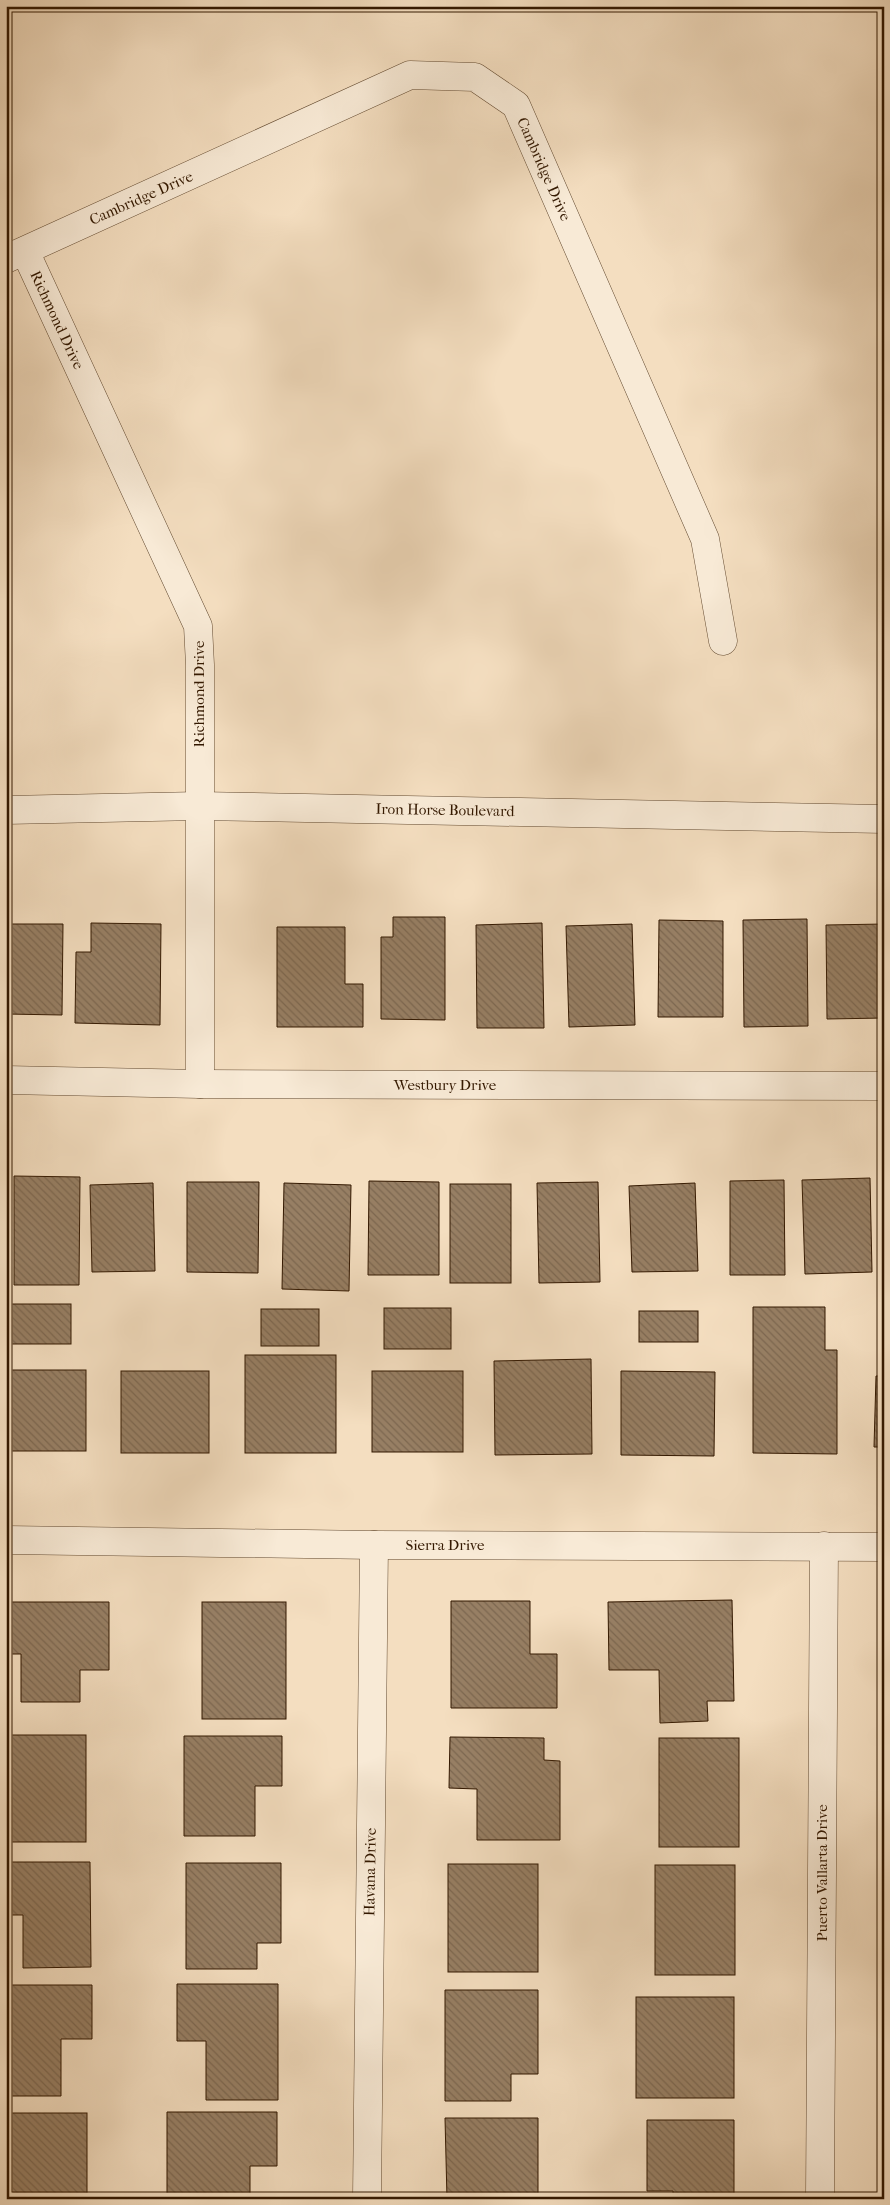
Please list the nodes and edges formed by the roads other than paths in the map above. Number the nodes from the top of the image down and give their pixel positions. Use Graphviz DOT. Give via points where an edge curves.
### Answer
graph roads {
  1 [pos="16,255"];
  2 [pos="723,641"];
  3 [pos="199,806"];
  4 [pos="6,810"];
  5 [pos="884,819"];
  6 [pos="6,1080"];
  7 [pos="200,1084"];
  8 [pos="884,1086"];
  9 [pos="6,1540"];
  10 [pos="374,1545"];
  11 [pos="824,1546"];
  12 [pos="884,1547"];
  13 [pos="367,2199"];
  14 [pos="820,2199"];
  1 -- 2 [label="street, Cambridge Drive" via="410,75 475,77 516,105 705,539"];
  1 -- 3 [label="street, Richmond Drive" via="198,626"];
  3 -- 4 [label="street, Iron Horse Boulevard"];
  3 -- 5 [label="street, Iron Horse Boulevard"];
  3 -- 7 [label="street, Richmond Drive"];
  6 -- 7 [label="street, Westbury Drive"];
  7 -- 8 [label="street, Westbury Drive"];
  9 -- 10 [label="street, Sierra Drive"];
  10 -- 11 [label="street, Sierra Drive"];
  10 -- 13 [label="street, Havana Drive"];
  11 -- 12 [label="street, Sierra Drive"];
  11 -- 14 [label="street, Puerto Vallarta Drive"];
}
